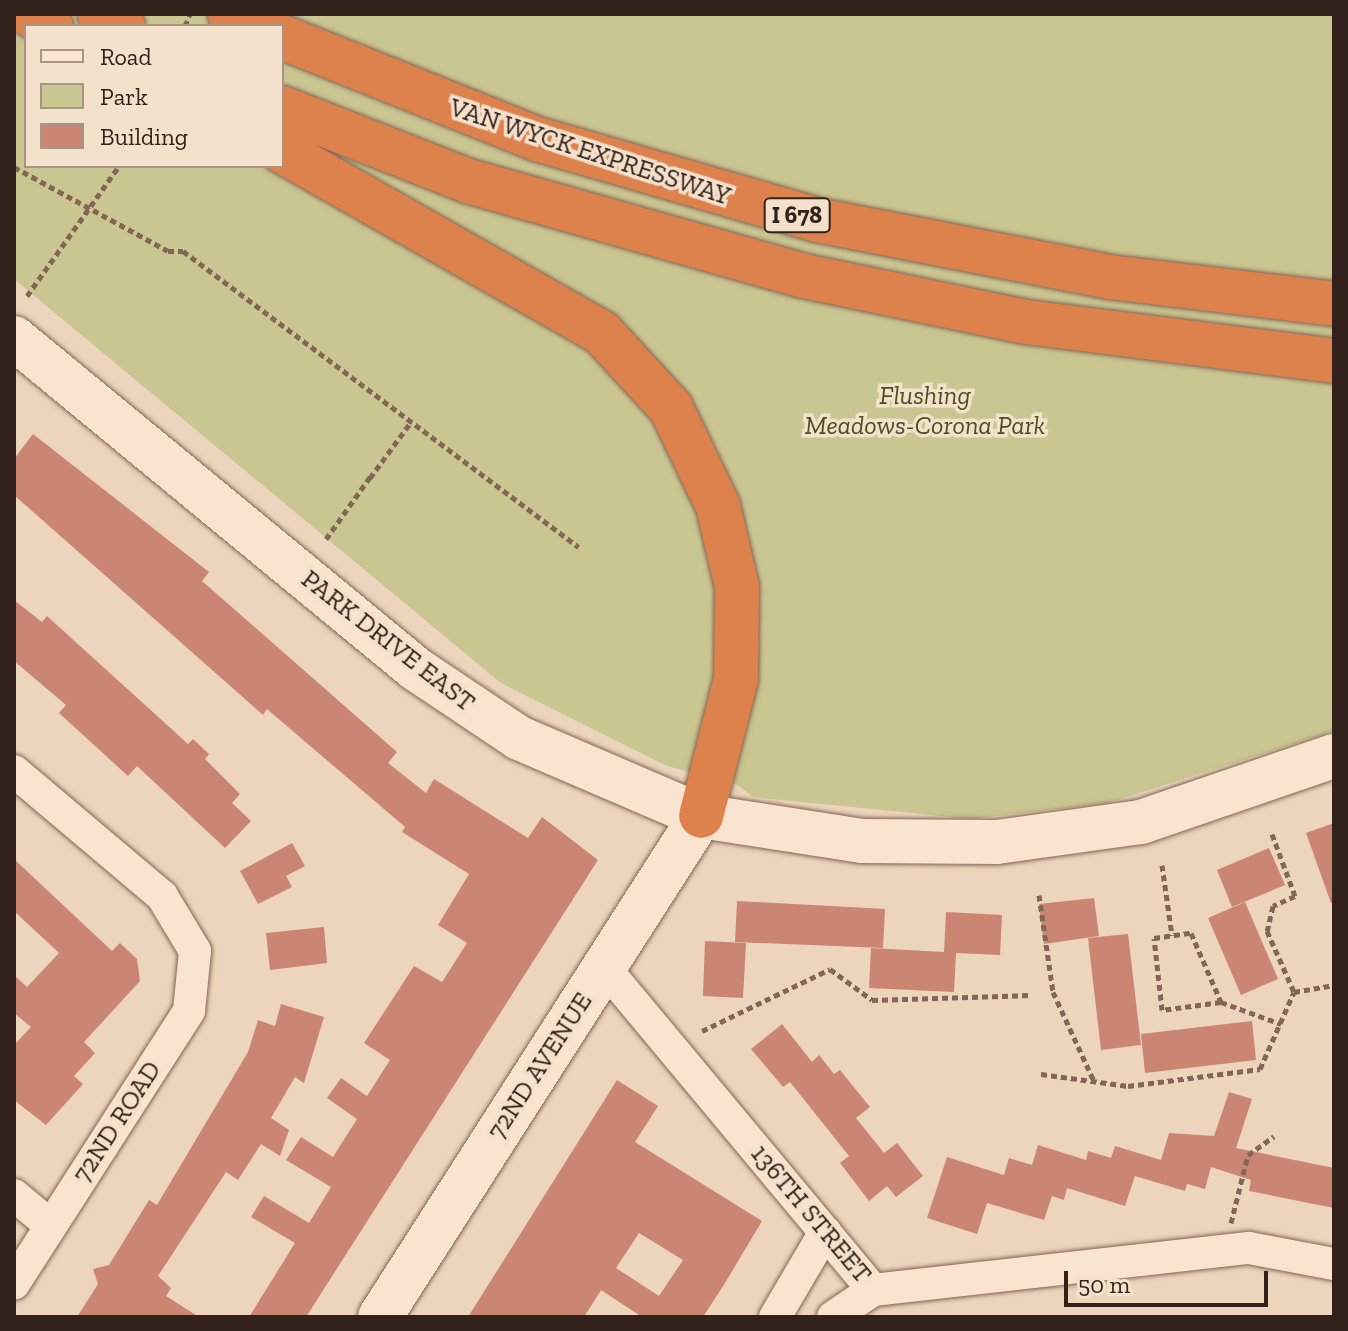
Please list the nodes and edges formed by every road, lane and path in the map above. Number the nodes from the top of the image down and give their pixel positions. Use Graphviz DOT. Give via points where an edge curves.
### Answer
graph roads {
  1 [pos="29,14"];
  2 [pos="100,14"];
  3 [pos="230,14"];
  4 [pos="47,24"];
  5 [pos="119,24"];
  6 [pos="252,24"];
  7 [pos="284,38"];
  8 [pos="284,109"];
  9 [pos="284,152"];
  10 [pos="14,167"];
  11 [pos="118,168"];
  12 [pos="93,209"];
  13 [pos="27,296"];
  14 [pos="1334,304"];
  15 [pos="14,338"];
  16 [pos="1334,361"];
  17 [pos="411,422"];
  18 [pos="326,539"];
  19 [pos="578,547"];
  20 [pos="1334,756"];
  21 [pos="14,771"];
  22 [pos="701,816"];
  23 [pos="1272,834"];
  24 [pos="1162,865"];
  25 [pos="1039,895"];
  26 [pos="1172,935"];
  27 [pos="604,967"];
  28 [pos="1334,985"];
  29 [pos="1294,992"];
  30 [pos="1030,995"];
  31 [pos="1221,1002"];
  32 [pos="1281,1024"];
  33 [pos="702,1031"];
  34 [pos="1041,1074"];
  35 [pos="1094,1081"];
  36 [pos="1274,1136"];
  37 [pos="14,1195"];
  38 [pos="1231,1224"];
  39 [pos="51,1226"];
  40 [pos="825,1232"];
  41 [pos="1334,1264"];
  42 [pos="14,1284"];
  43 [pos="873,1290"];
  44 [pos="380,1317"];
  45 [pos="775,1317"];
  46 [pos="833,1317"];
  1 -- 4 [label="highway"];
  2 -- 5 [label="highway"];
  3 -- 6 [label="highway"];
  7 -- 14 [label="highway, VAN WYCK EXPRESSWAY / I 678" via="537,139 817,220 1109,277"];
  8 -- 16 [label="highway, I 678" via="468,181 804,276 1027,322"];
  9 -- 22 [label="highway" via="579,317 650,379 671,408 718,506 737,587 736,679"];
  10 -- 12 [label="path"];
  11 -- 12 [label="path"];
  12 -- 13 [label="path"];
  12 -- 17 [label="path" via="168,251 183,251"];
  15 -- 22 [label="street, PARK DRIVE EAST" via="416,669 519,738"];
  17 -- 18 [label="path"];
  17 -- 19 [label="path"];
  20 -- 22 [label="street, PARK DRIVE EAST" via="1141,822 997,842 862,841"];
  21 -- 39 [label="street, 72ND ROAD" via="162,896 195,951 189,1011"];
  22 -- 27 [label="street, 72ND AVENUE"];
  23 -- 29 [label="path" via="1295,896 1273,906 1267,931"];
  24 -- 26 [label="path"];
  25 -- 35 [label="path" via="1053,992"];
  26 -- 31 [label="path" via="1191,933"];
  26 -- 31 [label="path" via="1154,938 1162,1010"];
  27 -- 40 [label="street, 136TH STREET"];
  27 -- 44 [label="street, 72ND AVENUE"];
  28 -- 29 [label="path"];
  29 -- 32 [label="path"];
  30 -- 33 [label="path" via="872,1000 830,969"];
  31 -- 32 [label="path"];
  32 -- 35 [label="path" via="1260,1069 1128,1086"];
  34 -- 35 [label="path"];
  36 -- 38 [label="path" via="1248,1155"];
  37 -- 39 [label="street"];
  39 -- 42 [label="street, 72ND ROAD"];
  40 -- 43 [label="street, 136TH STREET"];
  40 -- 45 [label="street"];
  41 -- 43 [label="street, 136TH STREET" via="1249,1248"];
  43 -- 46 [label="street"];
}
